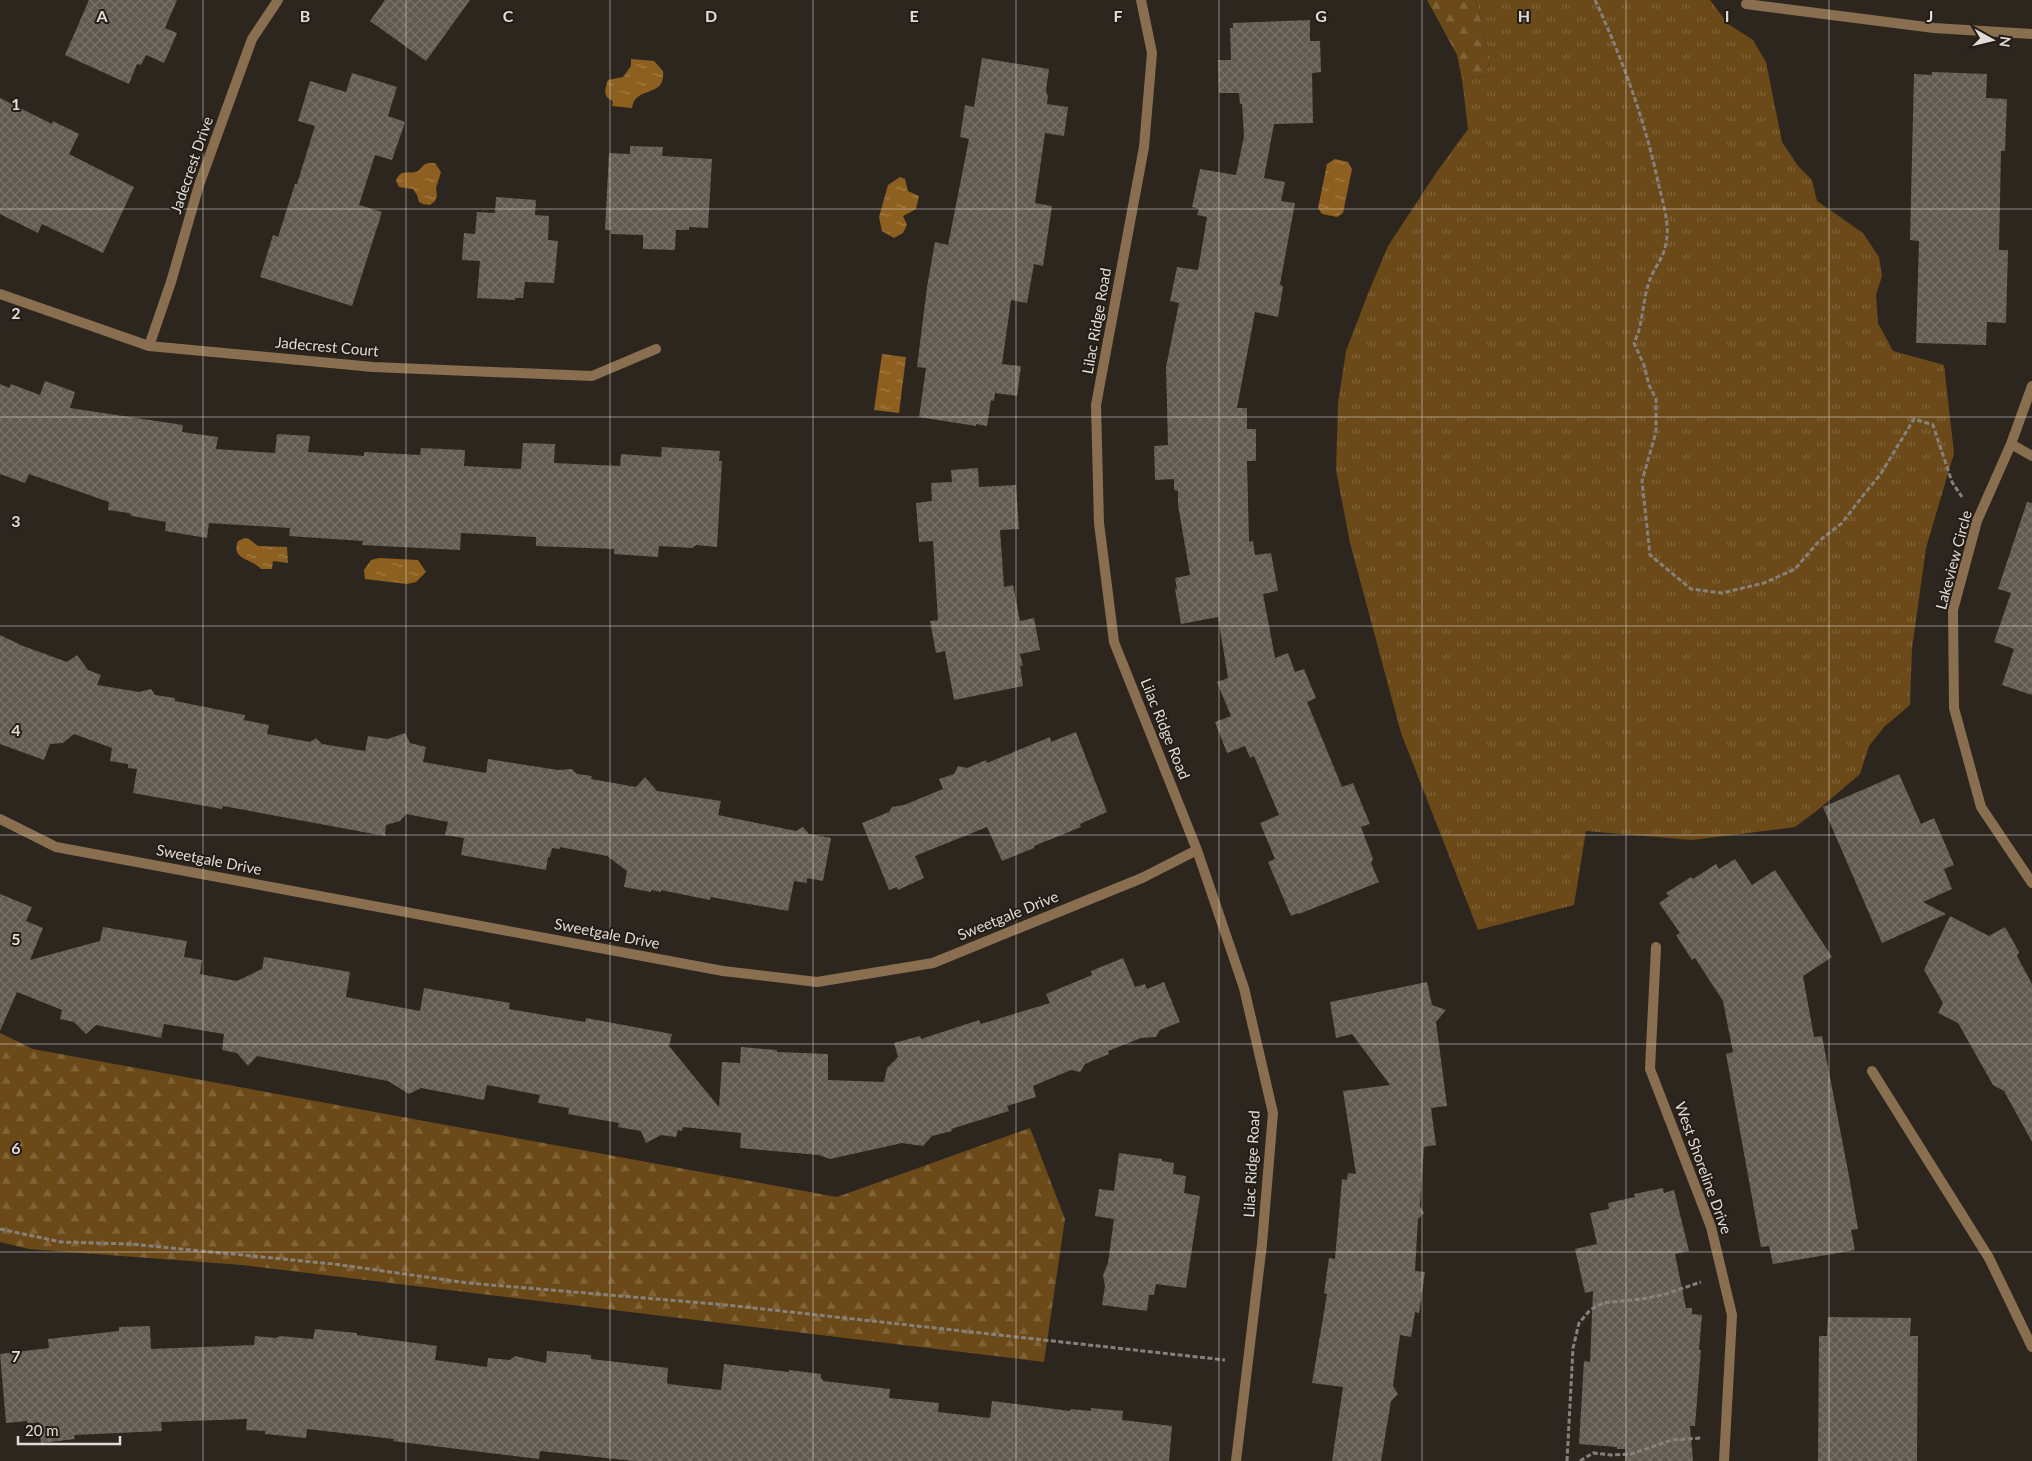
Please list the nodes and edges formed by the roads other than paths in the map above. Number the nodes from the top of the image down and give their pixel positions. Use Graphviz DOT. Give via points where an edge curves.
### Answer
graph roads {
  1 [pos="278,0"];
  2 [pos="1141,0"];
  3 [pos="1746,4"];
  4 [pos="2032,34"];
  5 [pos="0,294"];
  6 [pos="149,346"];
  7 [pos="656,349"];
  8 [pos="2032,386"];
  9 [pos="2011,444"];
  10 [pos="2032,456"];
  11 [pos="0,819"];
  12 [pos="1197,850"];
  13 [pos="2032,883"];
  14 [pos="1656,947"];
  15 [pos="1872,1071"];
  16 [pos="2032,1347"];
  17 [pos="1236,1461"];
  18 [pos="1724,1461"];
  1 -- 6 [label="street, Jadecrest Drive" via="252,39 199,185"];
  2 -- 12 [label="street, Lilac Ridge Road" via="1152,54 1144,147 1096,406 1100,523 1114,642"];
  3 -- 4 [label="street" via="1934,28"];
  5 -- 6 [label="street, Jadecrest Court"];
  6 -- 7 [label="street, Jadecrest Court" via="373,367 592,376"];
  8 -- 9 [label="street, Lakeview Circle"];
  9 -- 10 [label="street"];
  9 -- 13 [label="street, Lakeview Circle" via="1977,521 1953,610 1954,708 1981,807"];
  11 -- 12 [label="street, Sweetgale Drive" via="56,847 723,971 817,982 933,963 1142,878"];
  12 -- 17 [label="street, Lilac Ridge Road" via="1244,988 1273,1113 1262,1244"];
  14 -- 18 [label="street, West Shoreline Drive" via="1650,1069 1712,1227 1732,1315"];
  15 -- 16 [label="street" via="1989,1258"];
}
